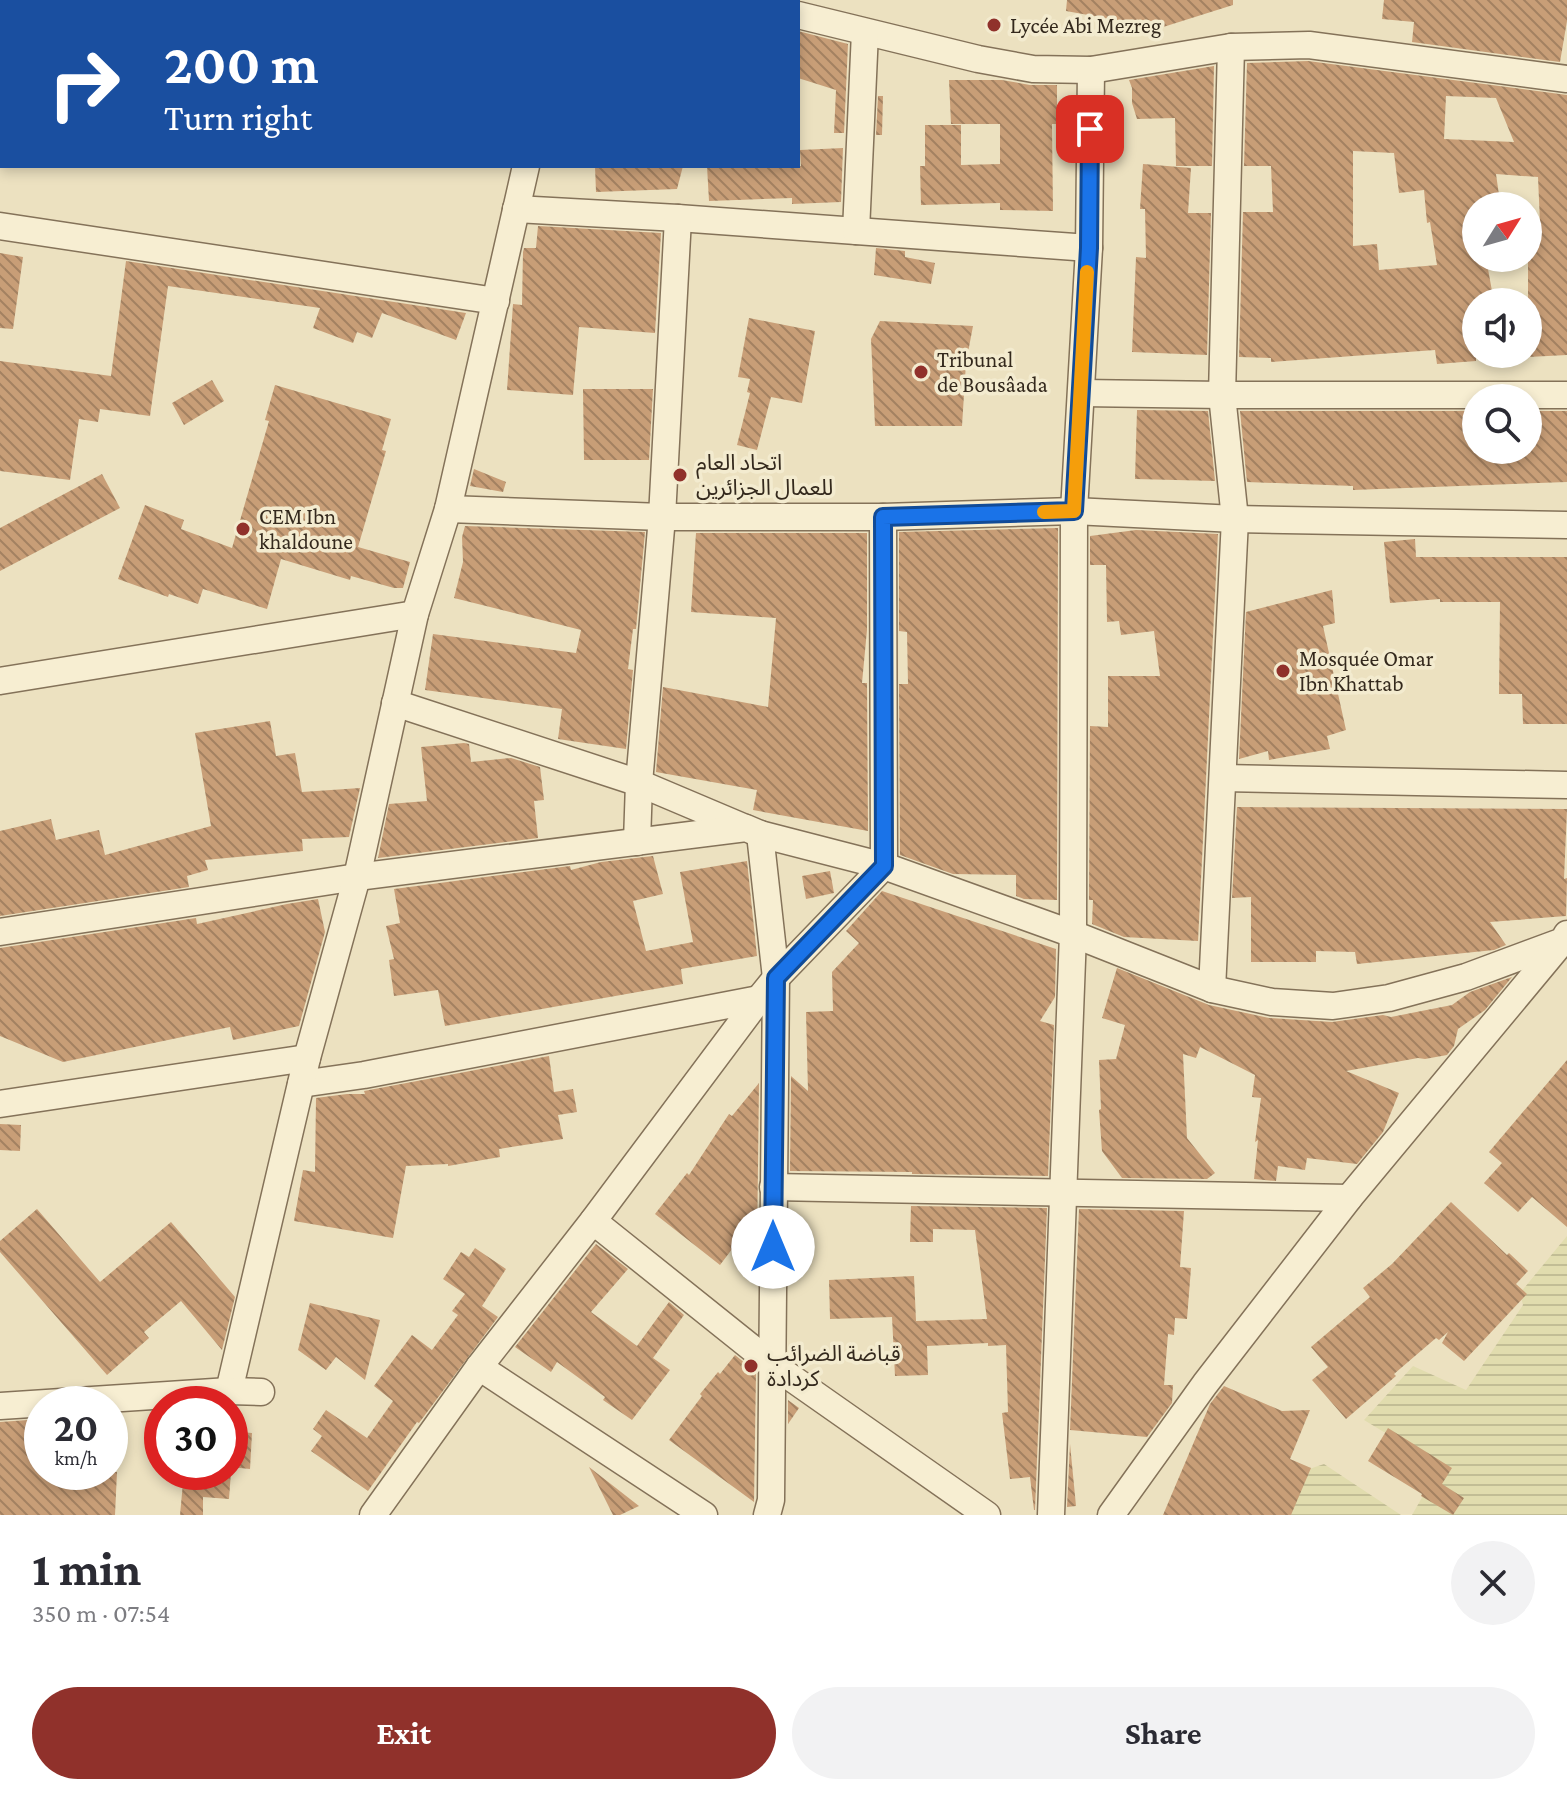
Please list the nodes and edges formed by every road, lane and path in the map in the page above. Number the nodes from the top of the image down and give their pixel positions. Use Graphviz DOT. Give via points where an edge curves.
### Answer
graph roads {
  1 [pos="800,16"];
  2 [pos="865,32"];
  3 [pos="1231,47"];
  4 [pos="1091,70"];
  5 [pos="1567,79"];
  6 [pos="526,168"];
  7 [pos="516,209"];
  8 [pos="678,218"];
  9 [pos="0,226"];
  10 [pos="856,231"];
  11 [pos="1089,248"];
  12 [pos="496,301"];
  13 [pos="1082,393"];
  14 [pos="1222,395"];
  15 [pos="1567,395"];
  16 [pos="448,509"];
  17 [pos="1074,511"];
  18 [pos="662,517"];
  19 [pos="883,517"];
  20 [pos="1235,519"];
  21 [pos="1567,525"];
  22 [pos="415,614"];
  23 [pos="0,681"];
  24 [pos="395,703"];
  25 [pos="1223,778"];
  26 [pos="639,783"];
  27 [pos="1567,785"];
  28 [pos="753,831"];
  29 [pos="637,842"];
  30 [pos="884,866"];
  31 [pos="357,877"];
  32 [pos="0,932"];
  33 [pos="1073,934"];
  34 [pos="1565,938"];
  35 [pos="776,978"];
  36 [pos="1212,989"];
  37 [pos="759,999"];
  38 [pos="304,1071"];
  39 [pos="0,1104"];
  40 [pos="773,1187"];
  41 [pos="1062,1193"];
  42 [pos="1349,1198"];
  43 [pos="593,1221"];
  44 [pos="773,1365"];
  45 [pos="479,1367"];
  46 [pos="230,1386"];
  47 [pos="248,1392"];
  48 [pos="261,1392"];
  49 [pos="144,1397"];
  50 [pos="0,1406"];
  51 [pos="373,1515"];
  52 [pos="704,1515"];
  53 [pos="767,1515"];
  54 [pos="987,1515"];
  55 [pos="1051,1515"];
  56 [pos="1111,1515"];
  1 -- 2 [label="street"];
  2 -- 4 [label="street" via="1033,69"];
  2 -- 10 [label="street"];
  3 -- 4 [label="street"];
  3 -- 5 [label="street" via="1309,45"];
  3 -- 14 [label="street"];
  4 -- 11 [label="street"];
  6 -- 7 [label="street"];
  7 -- 8 [label="street"];
  7 -- 12 [label="street"];
  8 -- 10 [label="street"];
  8 -- 18 [label="street"];
  9 -- 12 [label="street"];
  10 -- 11 [label="street"];
  11 -- 13 [label="street"];
  12 -- 16 [label="street"];
  13 -- 14 [label="street"];
  13 -- 17 [label="street"];
  14 -- 15 [label="street"];
  14 -- 20 [label="street"];
  16 -- 18 [label="street"];
  16 -- 22 [label="street"];
  17 -- 19 [label="street"];
  17 -- 20 [label="street"];
  17 -- 33 [label="street"];
  18 -- 19 [label="street"];
  18 -- 26 [label="street"];
  19 -- 30 [label="street"];
  20 -- 21 [label="street"];
  20 -- 25 [label="street"];
  22 -- 23 [label="street"];
  22 -- 24 [label="street"];
  24 -- 26 [label="street"];
  24 -- 31 [label="street"];
  25 -- 27 [label="street"];
  25 -- 36 [label="street"];
  26 -- 28 [label="street"];
  26 -- 29 [label="street"];
  28 -- 29 [label="street"];
  28 -- 30 [label="street"];
  28 -- 35 [label="street"];
  29 -- 31 [label="street"];
  30 -- 33 [label="street"];
  30 -- 35 [label="street"];
  31 -- 32 [label="street"];
  31 -- 38 [label="street"];
  33 -- 36 [label="street"];
  33 -- 41 [label="street"];
  34 -- 36 [label="street" via="1466,977 1389,998 1333,1006 1272,1002"];
  34 -- 42 [label="street"];
  35 -- 37 [label="street"];
  35 -- 40 [label="street"];
  37 -- 38 [label="street" via="379,1073"];
  37 -- 43 [label="street"];
  38 -- 39 [label="street"];
  38 -- 46 [label="street"];
  40 -- 41 [label="street"];
  40 -- 44 [label="street"];
  41 -- 42 [label="street"];
  41 -- 55 [label="street"];
  42 -- 56 [label="street"];
  43 -- 44 [label="street"];
  43 -- 45 [label="street"];
  44 -- 53 [label="street"];
  44 -- 54 [label="street"];
  45 -- 51 [label="street"];
  45 -- 52 [label="street"];
  47 -- 48 [label="street"];
  49 -- 50 [label="street"];
}
